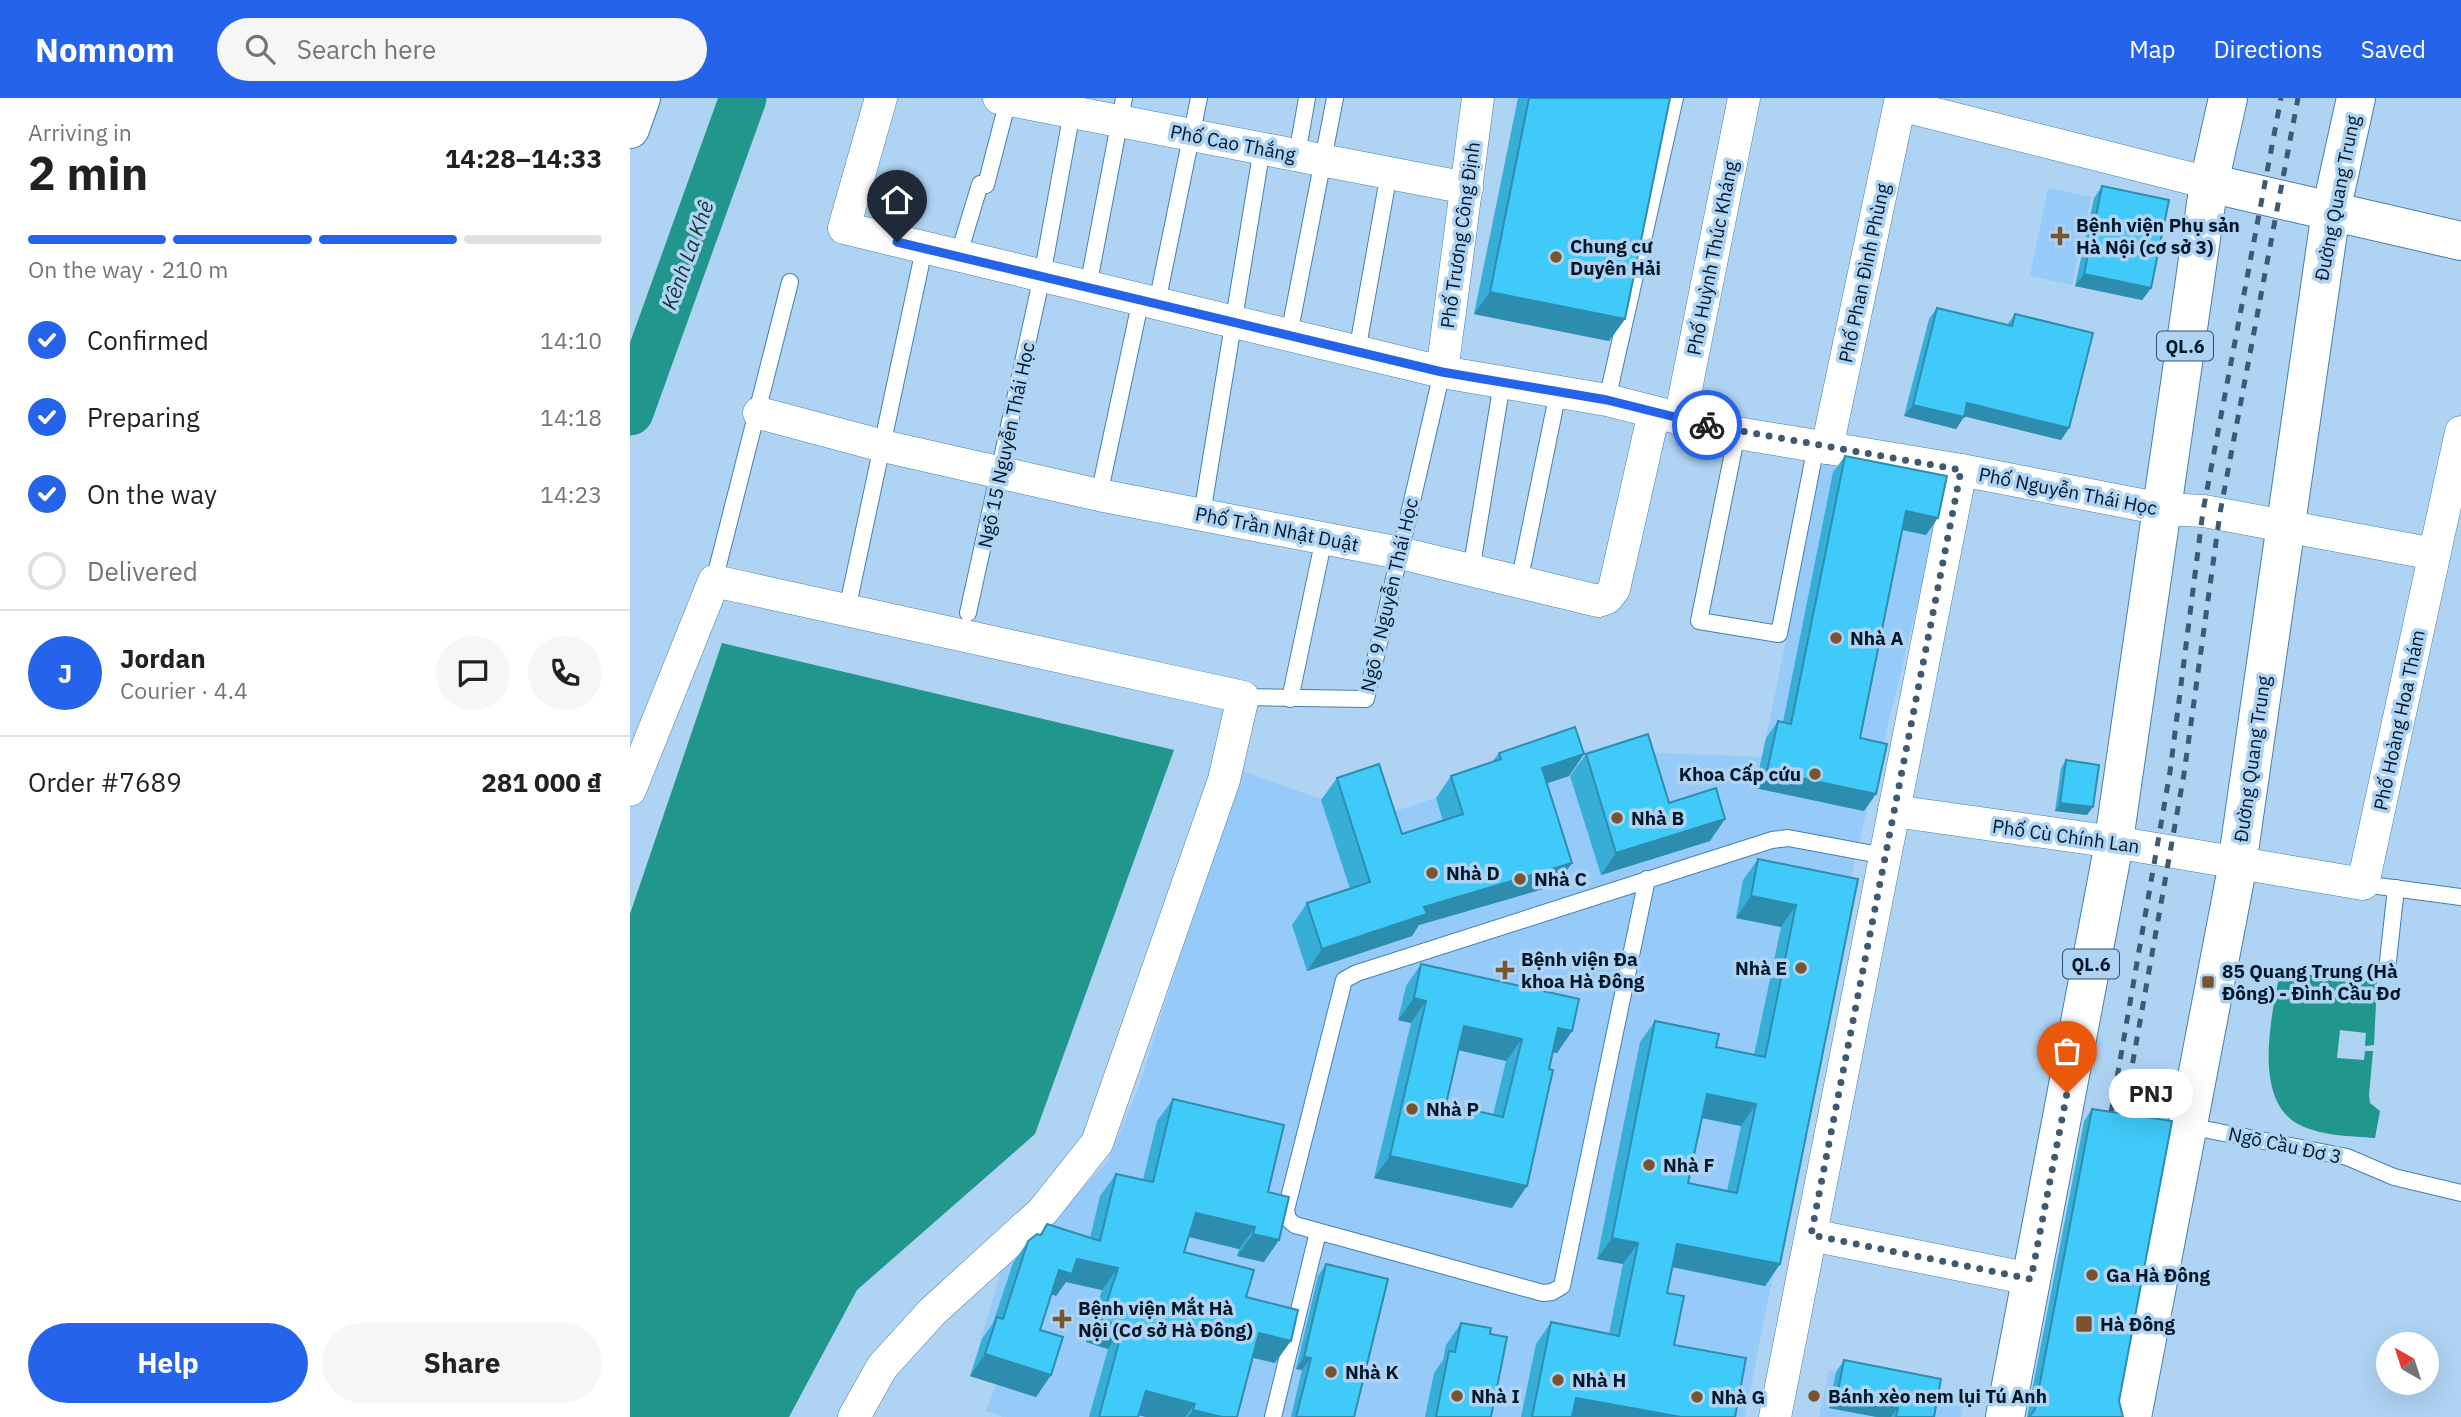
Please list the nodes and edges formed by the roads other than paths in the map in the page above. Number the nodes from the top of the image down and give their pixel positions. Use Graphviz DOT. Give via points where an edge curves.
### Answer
graph roads {
  1 [pos="641,98"];
  2 [pos="881,98"];
  3 [pos="1199,98"];
  4 [pos="1307,98"];
  5 [pos="1335,98"];
  6 [pos="1478,98"];
  7 [pos="1675,98"];
  8 [pos="1744,98"];
  9 [pos="2228,98"];
  10 [pos="2356,98"];
  11 [pos="1003,99"];
  12 [pos="1900,101"];
  13 [pos="1122,110"];
  14 [pos="1072,112"];
  15 [pos="630,129"];
  16 [pos="1191,135"];
  17 [pos="1262,148"];
  18 [pos="1310,158"];
  19 [pos="1390,173"];
  20 [pos="2209,183"];
  21 [pos="1467,188"];
  22 [pos="2331,211"];
  23 [pos="2461,241"];
  24 [pos="924,249"];
  25 [pos="958,257"];
  26 [pos="1042,276"];
  27 [pos="790,282"];
  28 [pos="1088,287"];
  29 [pos="1149,301"];
  30 [pos="1232,321"];
  31 [pos="1289,335"];
  32 [pos="1357,352"];
  33 [pos="1442,372"];
  34 [pos="1502,383"];
  35 [pos="1558,392"];
  36 [pos="1607,400"];
  37 [pos="759,414"];
  38 [pos="1667,415"];
  39 [pos="2461,432"];
  40 [pos="1737,433"];
  41 [pos="883,446"];
  42 [pos="1822,447"];
  43 [pos="1961,470"];
  44 [pos="1001,471"];
  45 [pos="1099,495"];
  46 [pos="2453,507"];
  47 [pos="2162,509"];
  48 [pos="1202,514"];
  49 [pos="2285,527"];
  50 [pos="1324,538"];
  51 [pos="1400,553"];
  52 [pos="2434,554"];
  53 [pos="1471,571"];
  54 [pos="714,581"];
  55 [pos="1520,583"];
  56 [pos="847,610"];
  57 [pos="968,612"];
  58 [pos="1243,697"];
  59 [pos="1290,699"];
  60 [pos="630,790"];
  61 [pos="1894,811"];
  62 [pos="2114,842"];
  63 [pos="1885,856"];
  64 [pos="2237,864"];
  65 [pos="1647,880"];
  66 [pos="2363,884"];
  67 [pos="2396,888"];
  68 [pos="2461,897"];
  69 [pos="2388,961"];
  70 [pos="2188,1126"];
  71 [pos="2461,1193"];
  72 [pos="1318,1232"];
  73 [pos="1811,1235"];
  74 [pos="2031,1279"];
  75 [pos="854,1417"];
  76 [pos="1273,1417"];
  77 [pos="1775,1417"];
  78 [pos="2005,1417"];
  79 [pos="2132,1417"];
  1 -- 15 [label="main road"];
  2 -- 24 [label="street, Phố Nguyễn Thái Học" via="844,228"];
  3 -- 16 [label="lane"];
  4 -- 18 [label="lane"];
  5 -- 18 [label="lane"];
  6 -- 21 [label="street, Phố Trương Công Định"];
  7 -- 36 [label="lane"];
  8 -- 38 [label="street, Phố Huỳnh Thúc Kháng"];
  9 -- 20 [label="main road, QL.6"];
  10 -- 22 [label="main road, Đường Quang Trung"];
  11 -- 14 [label="street, Phố Cao Thắng"];
  11 -- 25 [label="lane" via="986,185 980,184"];
  12 -- 20 [label="street"];
  12 -- 42 [label="street, Phố Phan Đình Phùng"];
  13 -- 14 [label="street, Phố Cao Thắng"];
  13 -- 16 [label="street, Phố Cao Thắng"];
  13 -- 28 [label="lane"];
  14 -- 26 [label="lane, Ngõ 15 Nguyễn Thái Học"];
  16 -- 17 [label="street, Phố Cao Thắng"];
  16 -- 29 [label="lane"];
  17 -- 18 [label="street, Phố Cao Thắng"];
  17 -- 30 [label="lane"];
  18 -- 19 [label="street, Phố Cao Thắng"];
  18 -- 31 [label="lane"];
  19 -- 21 [label="street, Phố Cao Thắng"];
  19 -- 32 [label="lane"];
  20 -- 22 [label="main road"];
  20 -- 47 [label="main road, QL.6"];
  21 -- 33 [label="street, Phố Trương Công Định"];
  22 -- 23 [label="main road"];
  22 -- 49 [label="main road, Đường Quang Trung"];
  24 -- 25 [label="street, Phố Nguyễn Thái Học"];
  24 -- 41 [label="lane"];
  25 -- 26 [label="street, Phố Nguyễn Thái Học"];
  26 -- 28 [label="street, Phố Nguyễn Thái Học"];
  26 -- 44 [label="lane, Ngõ 15 Nguyễn Thái Học"];
  27 -- 37 [label="lane"];
  28 -- 29 [label="street, Phố Nguyễn Thái Học"];
  29 -- 30 [label="street, Phố Nguyễn Thái Học"];
  29 -- 45 [label="lane"];
  30 -- 31 [label="street, Phố Nguyễn Thái Học"];
  30 -- 48 [label="lane"];
  31 -- 32 [label="street, Phố Nguyễn Thái Học"];
  32 -- 33 [label="street, Phố Nguyễn Thái Học"];
  33 -- 34 [label="street, Phố Nguyễn Thái Học"];
  33 -- 51 [label="lane, Ngõ 9 Nguyễn Thái Học"];
  34 -- 35 [label="street, Phố Nguyễn Thái Học"];
  34 -- 53 [label="lane"];
  35 -- 36 [label="street, Phố Nguyễn Thái Học"];
  35 -- 55 [label="lane"];
  36 -- 38 [label="street, Phố Nguyễn Thái Học"];
  37 -- 41 [label="street, Phố Trần Nhật Duật"];
  37 -- 54 [label="lane"];
  38 -- 40 [label="street, Phố Nguyễn Thái Học"];
  38 -- 55 [label="street, Phố Trần Nhật Duật" via="1614,589 1607,598 1598,601"];
  39 -- 46 [label="street, Phố Hoàng Hoa Thám"];
  40 -- 42 [label="street, Phố Nguyễn Thái Học"];
  40 -- 42 [label="lane" via="1699,621 1779,634"];
  41 -- 44 [label="street, Phố Trần Nhật Duật"];
  41 -- 56 [label="lane"];
  42 -- 43 [label="street, Phố Nguyễn Thái Học"];
  43 -- 47 [label="street, Phố Nguyễn Thái Học"];
  43 -- 61 [label="street"];
  44 -- 45 [label="street, Phố Trần Nhật Duật"];
  44 -- 57 [label="lane, Ngõ 15 Nguyễn Thái Học"];
  45 -- 48 [label="street, Phố Trần Nhật Duật"];
  46 -- 52 [label="street, Phố Hoàng Hoa Thám"];
  47 -- 49 [label="street, Phố Nguyễn Thái Học" via="2204,511"];
  47 -- 62 [label="main road, QL.6"];
  48 -- 50 [label="street, Phố Trần Nhật Duật"];
  49 -- 52 [label="street, Phố Nguyễn Thái Học"];
  49 -- 64 [label="main road, Đường Quang Trung"];
  50 -- 51 [label="street, Phố Trần Nhật Duật"];
  50 -- 59 [label="lane"];
  51 -- 53 [label="street, Phố Trần Nhật Duật"];
  51 -- 59 [label="lane, Ngõ 9 Nguyễn Thái Học" via="1367,699"];
  52 -- 66 [label="street, Phố Hoàng Hoa Thám"];
  53 -- 55 [label="street, Phố Trần Nhật Duật"];
  54 -- 56 [label="street"];
  54 -- 60 [label="street"];
  56 -- 58 [label="street"];
  58 -- 59 [label="lane, Ngõ 9 Nguyễn Thái Học"];
  58 -- 75 [label="street" via="1224,780 1097,1143 1043,1211 932,1312 882,1367"];
  61 -- 62 [label="street, Phố Cù Chính Lan"];
  61 -- 63 [label="street"];
  62 -- 64 [label="street, Phố Cù Chính Lan"];
  62 -- 74 [label="main road, QL.6"];
  63 -- 65 [label="lane" via="1772,839"];
  63 -- 73 [label="street"];
  64 -- 66 [label="street"];
  64 -- 70 [label="main road, Đường Quang Trung"];
  65 -- 72 [label="lane" via="1344,980 1286,1210 1295,1225"];
  65 -- 72 [label="lane" via="1562,1286 1543,1293"];
  66 -- 67 [label="lane"];
  67 -- 68 [label="lane"];
  67 -- 69 [label="lane"];
  70 -- 71 [label="lane, Ngõ Cầu Đơ 3" via="2347,1157 2394,1177"];
  70 -- 79 [label="main road, Đường Quang Trung"];
  72 -- 76 [label="lane"];
  73 -- 74 [label="street"];
  73 -- 77 [label="street"];
  74 -- 78 [label="main road, QL.6"];
}
